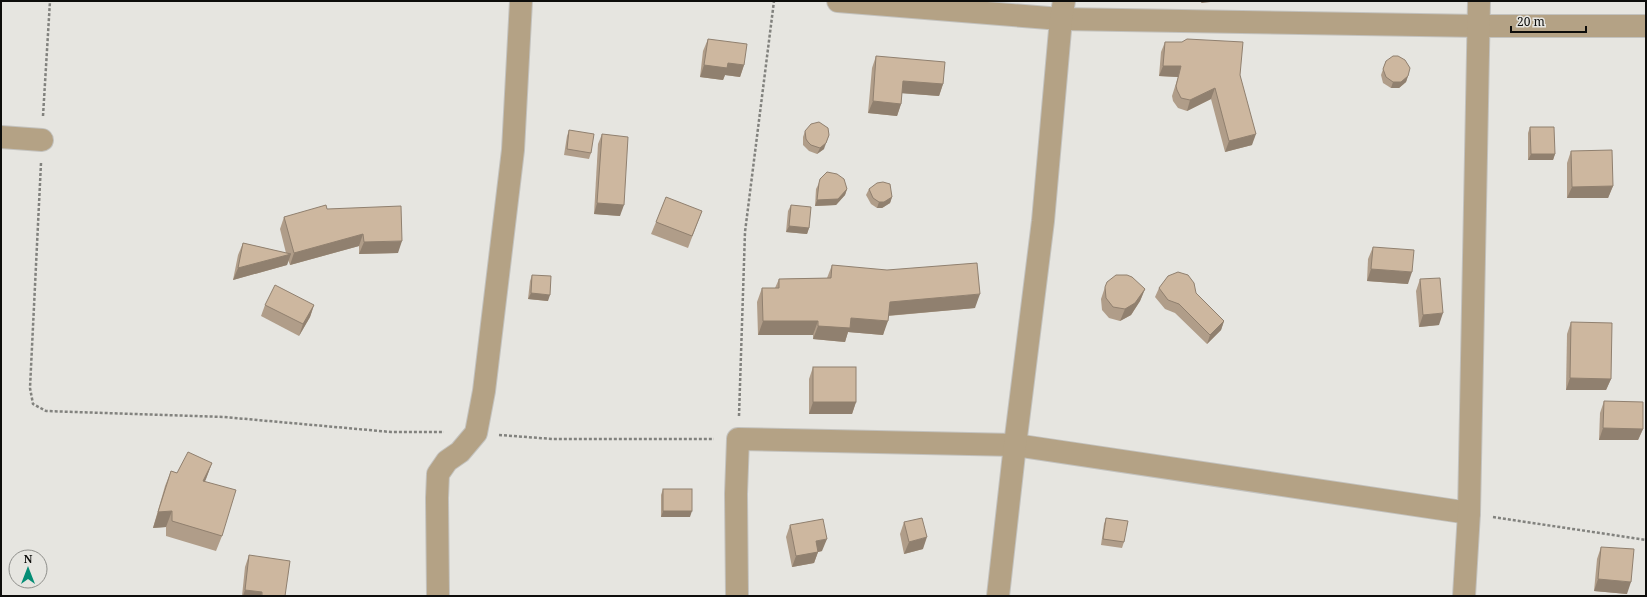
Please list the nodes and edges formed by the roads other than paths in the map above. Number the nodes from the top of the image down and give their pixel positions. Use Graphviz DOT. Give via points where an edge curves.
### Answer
graph roads {
  1 [pos="521,1"];
  2 [pos="838,1"];
  3 [pos="1479,1"];
  4 [pos="1062,10"];
  5 [pos="1479,26"];
  6 [pos="1646,26"];
  7 [pos="1,137"];
  8 [pos="42,140"];
  9 [pos="1015,445"];
  10 [pos="1469,513"];
  11 [pos="438,596"];
  12 [pos="737,596"];
  13 [pos="998,596"];
  14 [pos="1464,596"];
  1 -- 11 [label="street" via="513,150 484,391 476,433 460,452 446,461 438,474"];
  2 -- 4 [label="street"];
  3 -- 5 [label="street"];
  4 -- 5 [label="street"];
  4 -- 9 [label="street" via="1043,221"];
  5 -- 6 [label="street"];
  5 -- 10 [label="street"];
  7 -- 8 [label="street"];
  9 -- 10 [label="street"];
  9 -- 12 [label="street" via="738,439"];
  9 -- 13 [label="street"];
  10 -- 14 [label="street"];
}
